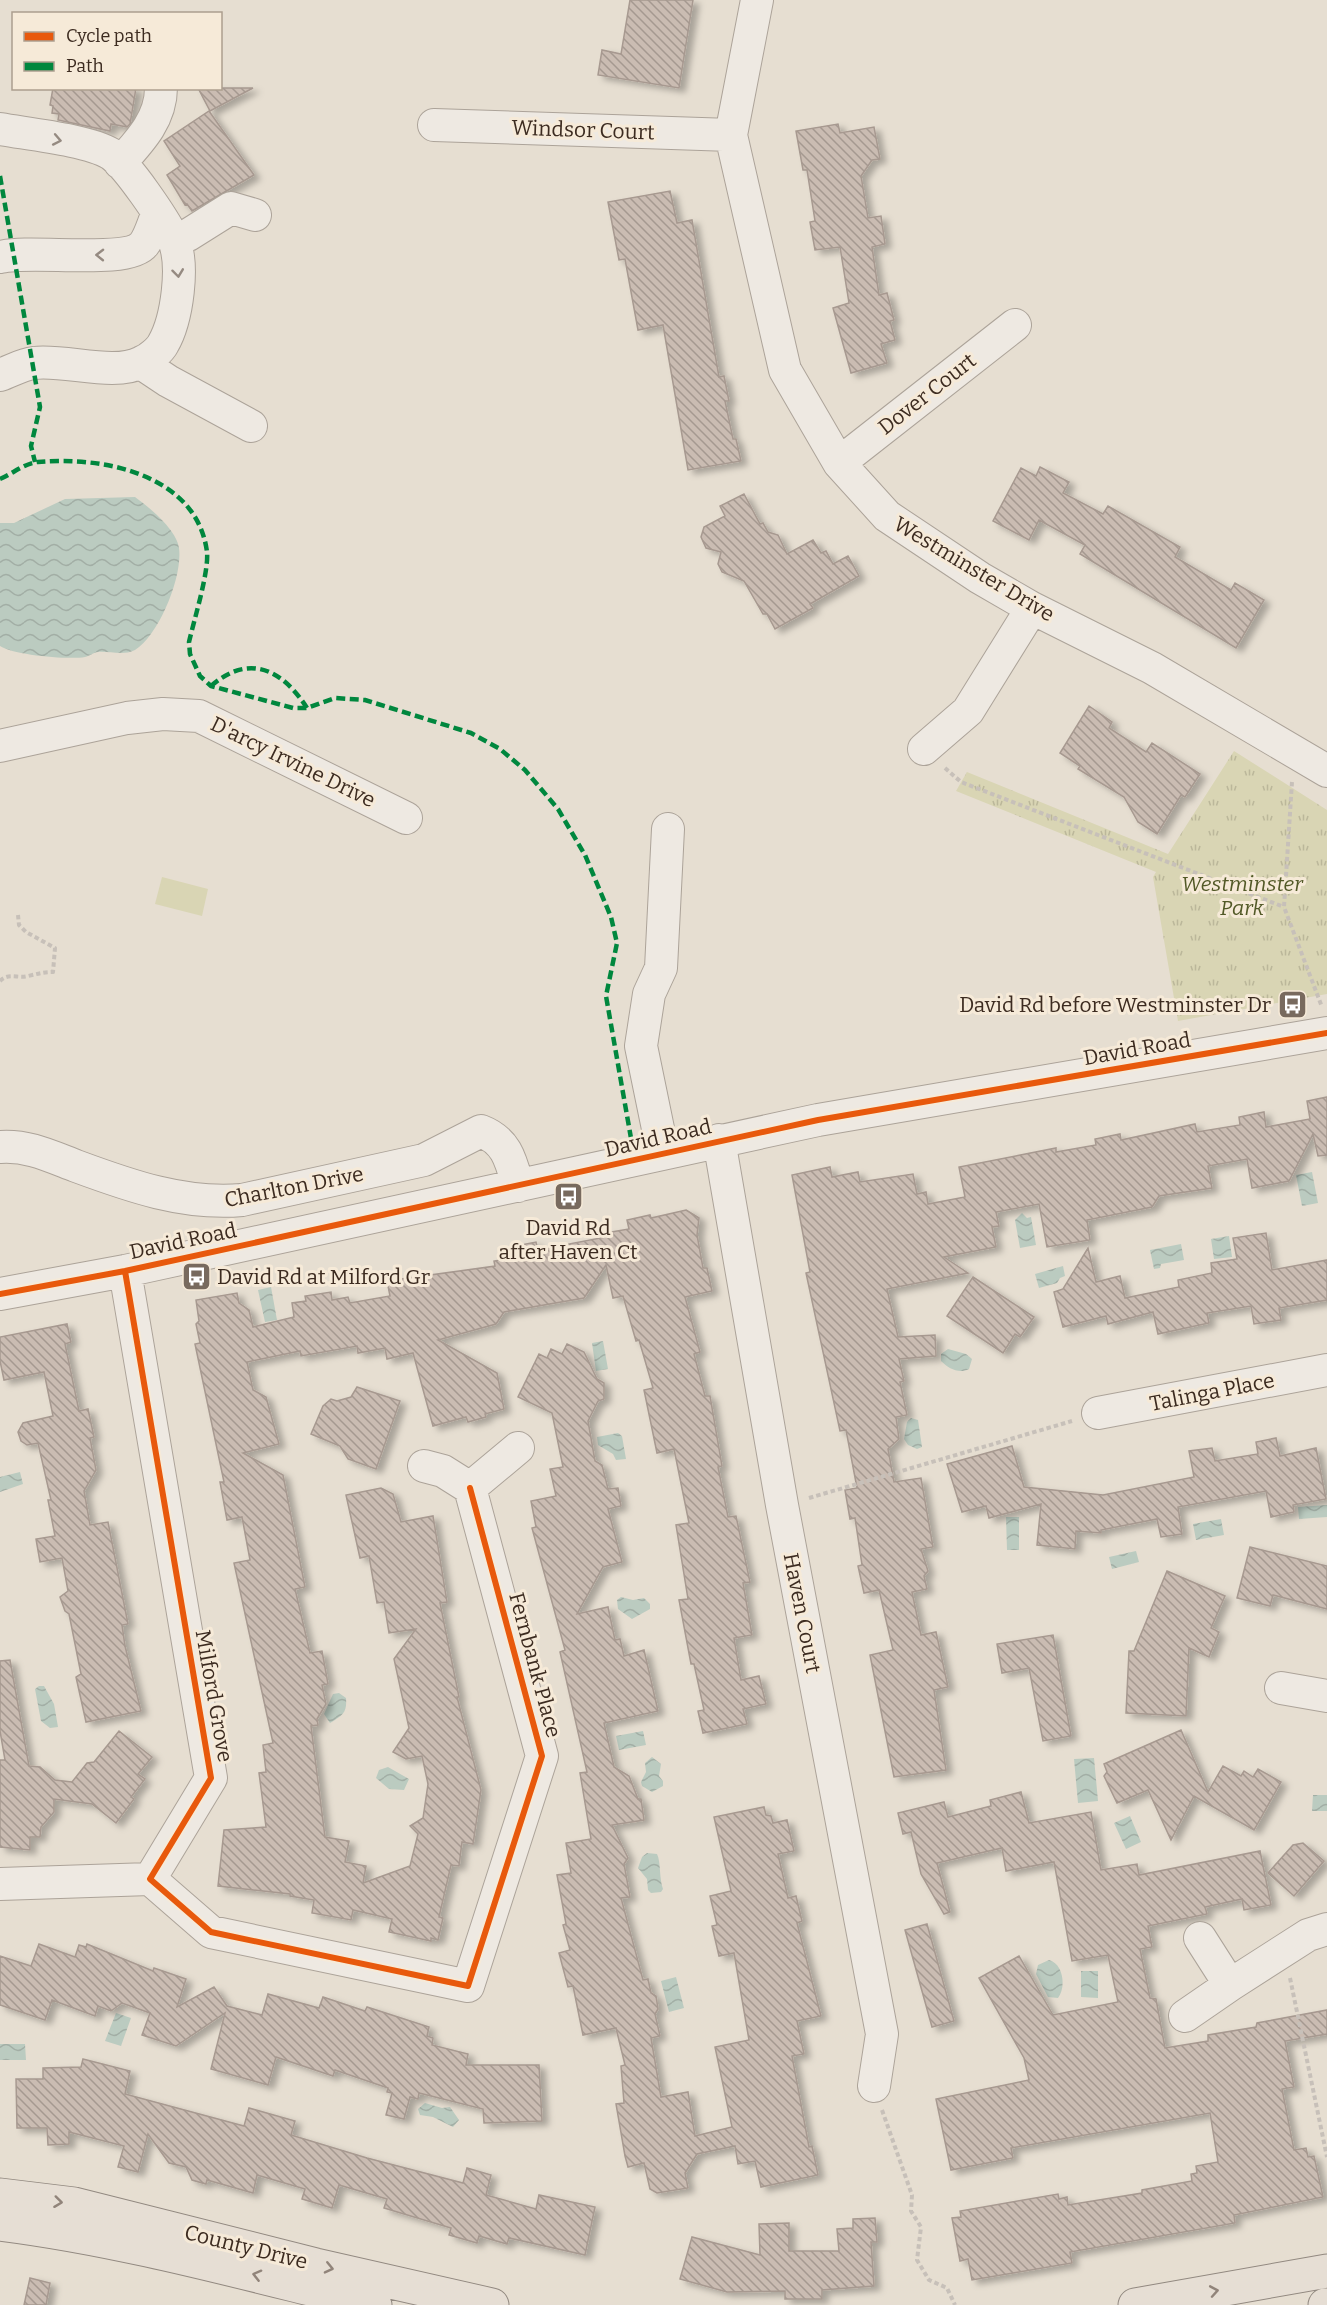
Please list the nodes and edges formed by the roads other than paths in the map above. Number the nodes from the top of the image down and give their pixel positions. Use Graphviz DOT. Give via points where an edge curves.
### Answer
graph roads {
  1 [pos="757,0"];
  2 [pos="161,90"];
  3 [pos="434,125"];
  4 [pos="0,129"];
  5 [pos="731,135"];
  6 [pos="120,163"];
  7 [pos="255,215"];
  8 [pos="165,227"];
  9 [pos="0,256"];
  10 [pos="1015,325"];
  11 [pos="141,363"];
  12 [pos="0,375"];
  13 [pos="251,426"];
  14 [pos="839,463"];
  15 [pos="1032,608"];
  16 [pos="0,746"];
  17 [pos="924,749"];
  18 [pos="1327,770"];
  19 [pos="406,818"];
  20 [pos="668,829"];
  21 [pos="1325,1021"];
  22 [pos="719,1140"];
  23 [pos="0,1147"];
  24 [pos="663,1153"];
  25 [pos="518,1186"];
  26 [pos="125,1271"];
  27 [pos="0,1294"];
  28 [pos="1327,1370"];
  29 [pos="1098,1413"];
  30 [pos="518,1448"];
  31 [pos="424,1466"];
  32 [pos="470,1488"];
  33 [pos="1281,1688"];
  34 [pos="1327,1695"];
  35 [pos="150,1879"];
  36 [pos="0,1884"];
  37 [pos="1327,1929"];
  38 [pos="1200,1938"];
  39 [pos="1230,1985"];
  40 [pos="1185,2016"];
  41 [pos="874,2086"];
  42 [pos="0,2195"];
  43 [pos="0,2224"];
  44 [pos="1327,2271"];
  45 [pos="375,2305"];
  46 [pos="492,2305"];
  47 [pos="1135,2305"];
  1 -- 5 [label="street, Westminster Drive"];
  2 -- 6 [label="street" via="159,108 148,131"];
  3 -- 5 [label="street, Windsor Court"];
  4 -- 6 [label="street, one-way" via="83,145 110,154"];
  5 -- 14 [label="street, Westminster Drive" via="785,370"];
  6 -- 8 [label="street"];
  7 -- 8 [label="street" via="231,208 188,235"];
  8 -- 9 [label="street, one-way" via="131,254"];
  8 -- 11 [label="street, one-way" via="179,284 176,307 162,346"];
  10 -- 14 [label="street, Dover Court"];
  11 -- 12 [label="street" via="112,368 33,363"];
  11 -- 13 [label="street"];
  14 -- 15 [label="street, Westminster Drive" via="887,516"];
  15 -- 17 [label="street" via="968,711"];
  15 -- 18 [label="street, Westminster Drive" via="1152,668"];
  16 -- 19 [label="street, D'arcy Irvine Drive" via="127,718 199,716"];
  20 -- 24 [label="street" via="661,968 649,994 641,1046"];
  21 -- 22 [label="street, David Road"];
  22 -- 24 [label="street, David Road"];
  22 -- 41 [label="street, Haven Court" via="782,1505 882,2034"];
  23 -- 25 [label="street, Charlton Drive" via="40,1150 166,1196 220,1202 424,1160 481,1131 504,1144"];
  24 -- 25 [label="street, David Road"];
  25 -- 26 [label="street, David Road"];
  26 -- 27 [label="street, David Road"];
  26 -- 35 [label="street, Milford Grove" via="211,1778"];
  28 -- 29 [label="street, Talinga Place"];
  30 -- 32 [label="street"];
  31 -- 32 [label="street"];
  32 -- 35 [label="street, Fernbank Place" via="542,1756 468,1986 211,1932"];
  33 -- 34 [label="street"];
  35 -- 36 [label="street"];
  37 -- 39 [label="street" via="1308,1935"];
  38 -- 39 [label="street"];
  39 -- 40 [label="street"];
  42 -- 46 [label="main road, County Drive, one-way" via="74,2204"];
  45 -- 43 [label="main road, County Drive, one-way" via="205,2262 63,2232"];
  47 -- 44 [label="main road, one-way"];
}
